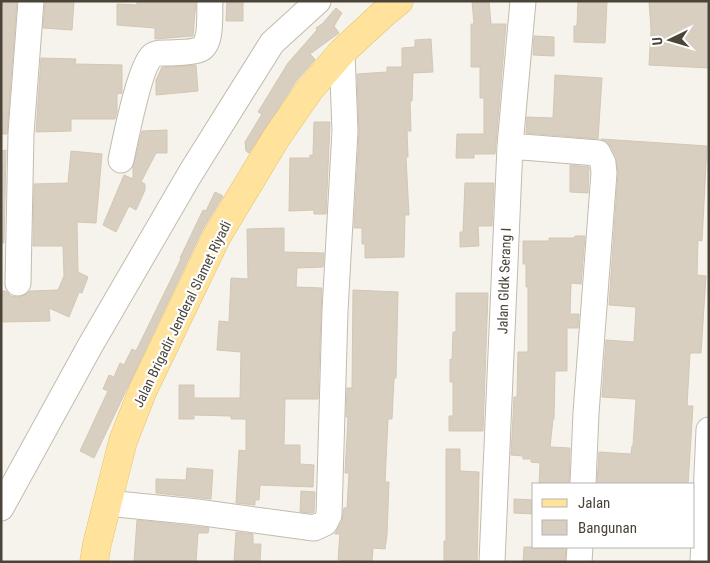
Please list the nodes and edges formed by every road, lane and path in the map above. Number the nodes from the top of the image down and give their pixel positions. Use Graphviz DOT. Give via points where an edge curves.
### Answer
graph roads {
  1 [pos="31,1"];
  2 [pos="210,1"];
  3 [pos="318,1"];
  4 [pos="399,1"];
  5 [pos="523,1"];
  6 [pos="342,52"];
  7 [pos="510,146"];
  8 [pos="121,160"];
  9 [pos="18,283"];
  10 [pos="709,430"];
  11 [pos="583,483"];
  12 [pos="107,504"];
  13 [pos="1,508"];
  14 [pos="580,548"];
  15 [pos="94,562"];
  16 [pos="492,562"];
  17 [pos="579,562"];
  18 [pos="703,562"];
  1 -- 9 [label="street" via="21,133"];
  2 -- 8 [label="street" via="207,43 203,48 156,54 149,60 134,101"];
  3 -- 13 [label="street" via="272,43 195,165"];
  4 -- 6 [label="main road, Jalan Brigadir Jenderal Slamet Riyadi"];
  5 -- 7 [label="street, Jalan Gldk Serang I"];
  6 -- 12 [label="main road, Jalan Brigadir Jenderal Slamet Riyadi" via="310,89 276,138 217,236 143,390 123,441"];
  6 -- 12 [label="street" via="344,131 329,515 325,523 314,528"];
  7 -- 11 [label="street" via="598,154 603,163"];
  7 -- 16 [label="street, Jalan Gldk Serang I"];
  10 -- 18 [label="street"];
  12 -- 15 [label="main road, Jalan Brigadir Jenderal Slamet Riyadi"];
  14 -- 17 [label="street"];
}
